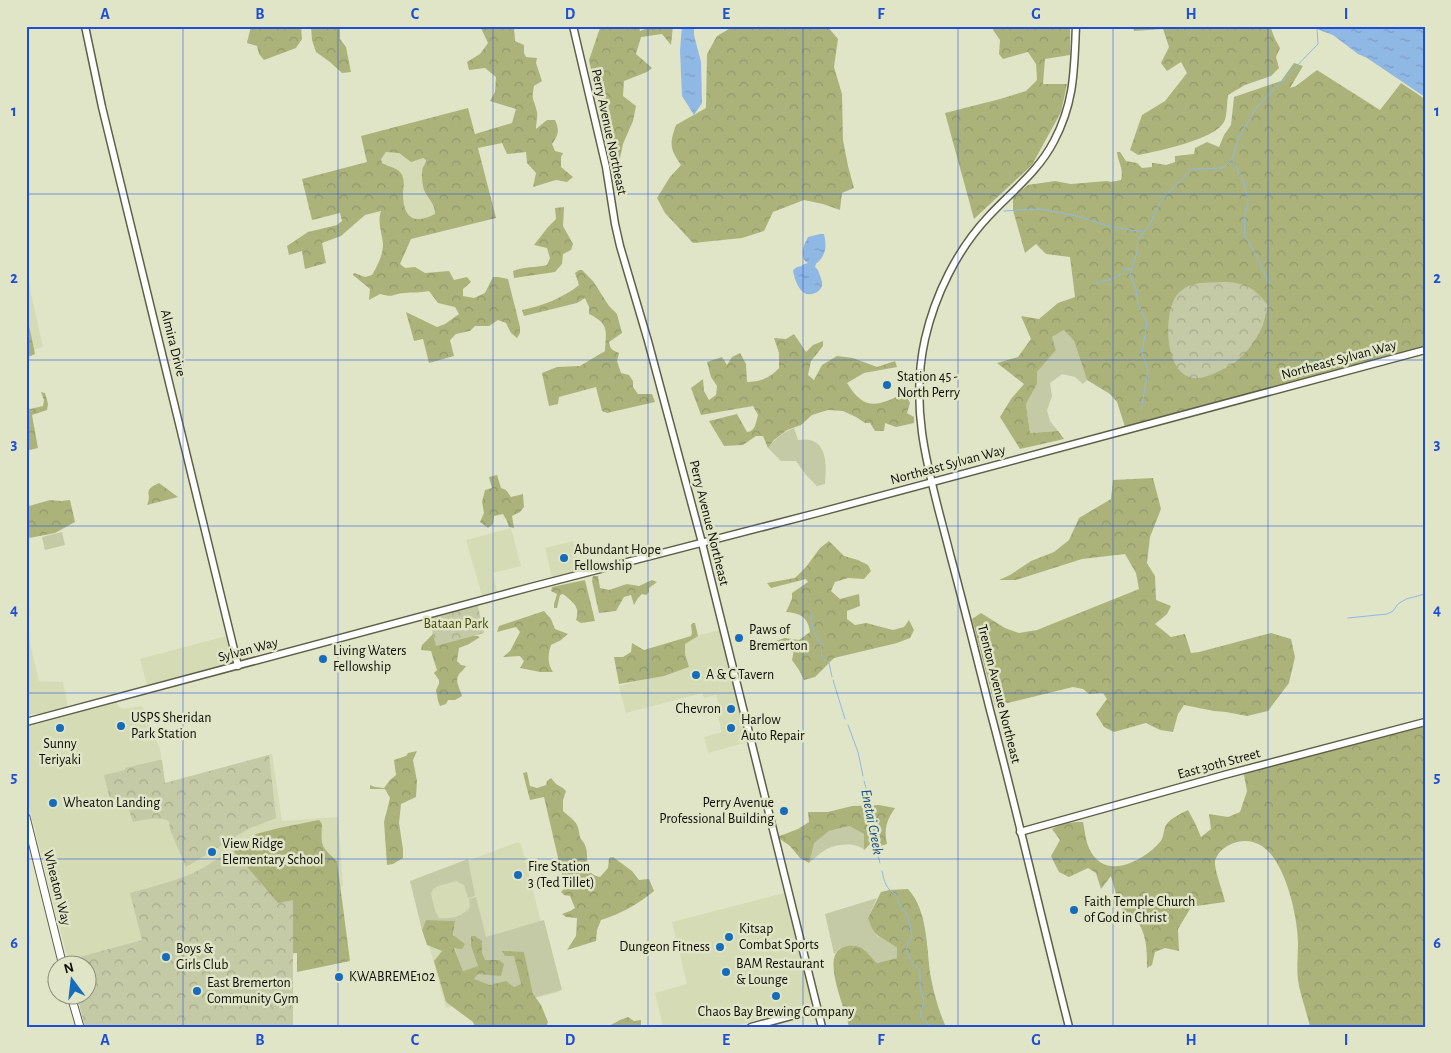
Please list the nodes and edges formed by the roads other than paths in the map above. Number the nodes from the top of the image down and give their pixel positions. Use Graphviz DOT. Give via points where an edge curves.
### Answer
graph roads {
  1 [pos="85,26"];
  2 [pos="572,26"];
  3 [pos="1076,26"];
  4 [pos="1425,350"];
  5 [pos="932,482"];
  6 [pos="702,543"];
  7 [pos="477,602"];
  8 [pos="238,666"];
  9 [pos="26,722"];
  10 [pos="1425,722"];
  11 [pos="26,817"];
  12 [pos="1020,832"];
  13 [pos="61,956"];
  14 [pos="75,1006"];
  15 [pos="817,1009"];
  16 [pos="80,1027"];
  17 [pos="751,1027"];
  18 [pos="822,1027"];
  19 [pos="1068,1027"];
  1 -- 8 [label="main road, Almira Drive"];
  2 -- 6 [label="main road, Perry Avenue Northeast" via="606,167 618,240 649,342"];
  3 -- 5 [label="main road, Trenton Avenue Northeast" via="1072,94 1057,135 1036,169 986,219 963,248 933,312 920,365 918,393 920,426"];
  4 -- 5 [label="main road, Northeast Sylvan Way"];
  5 -- 6 [label="main road, Northeast Sylvan Way"];
  5 -- 12 [label="main road, Trenton Avenue Northeast"];
  6 -- 7 [label="main road, Northeast Sylvan Way"];
  6 -- 15 [label="main road, Perry Avenue Northeast"];
  7 -- 8 [label="main road, Sylvan Way"];
  8 -- 9 [label="main road, Sylvan Way"];
  10 -- 12 [label="main road, East 30th Street"];
  11 -- 13 [label="main road, Wheaton Way"];
  12 -- 19 [label="main road, Trenton Avenue Northeast"];
  14 -- 16 [label="main road"];
  15 -- 17 [label="main road"];
  15 -- 18 [label="main road, Perry Avenue Northeast"];
}
